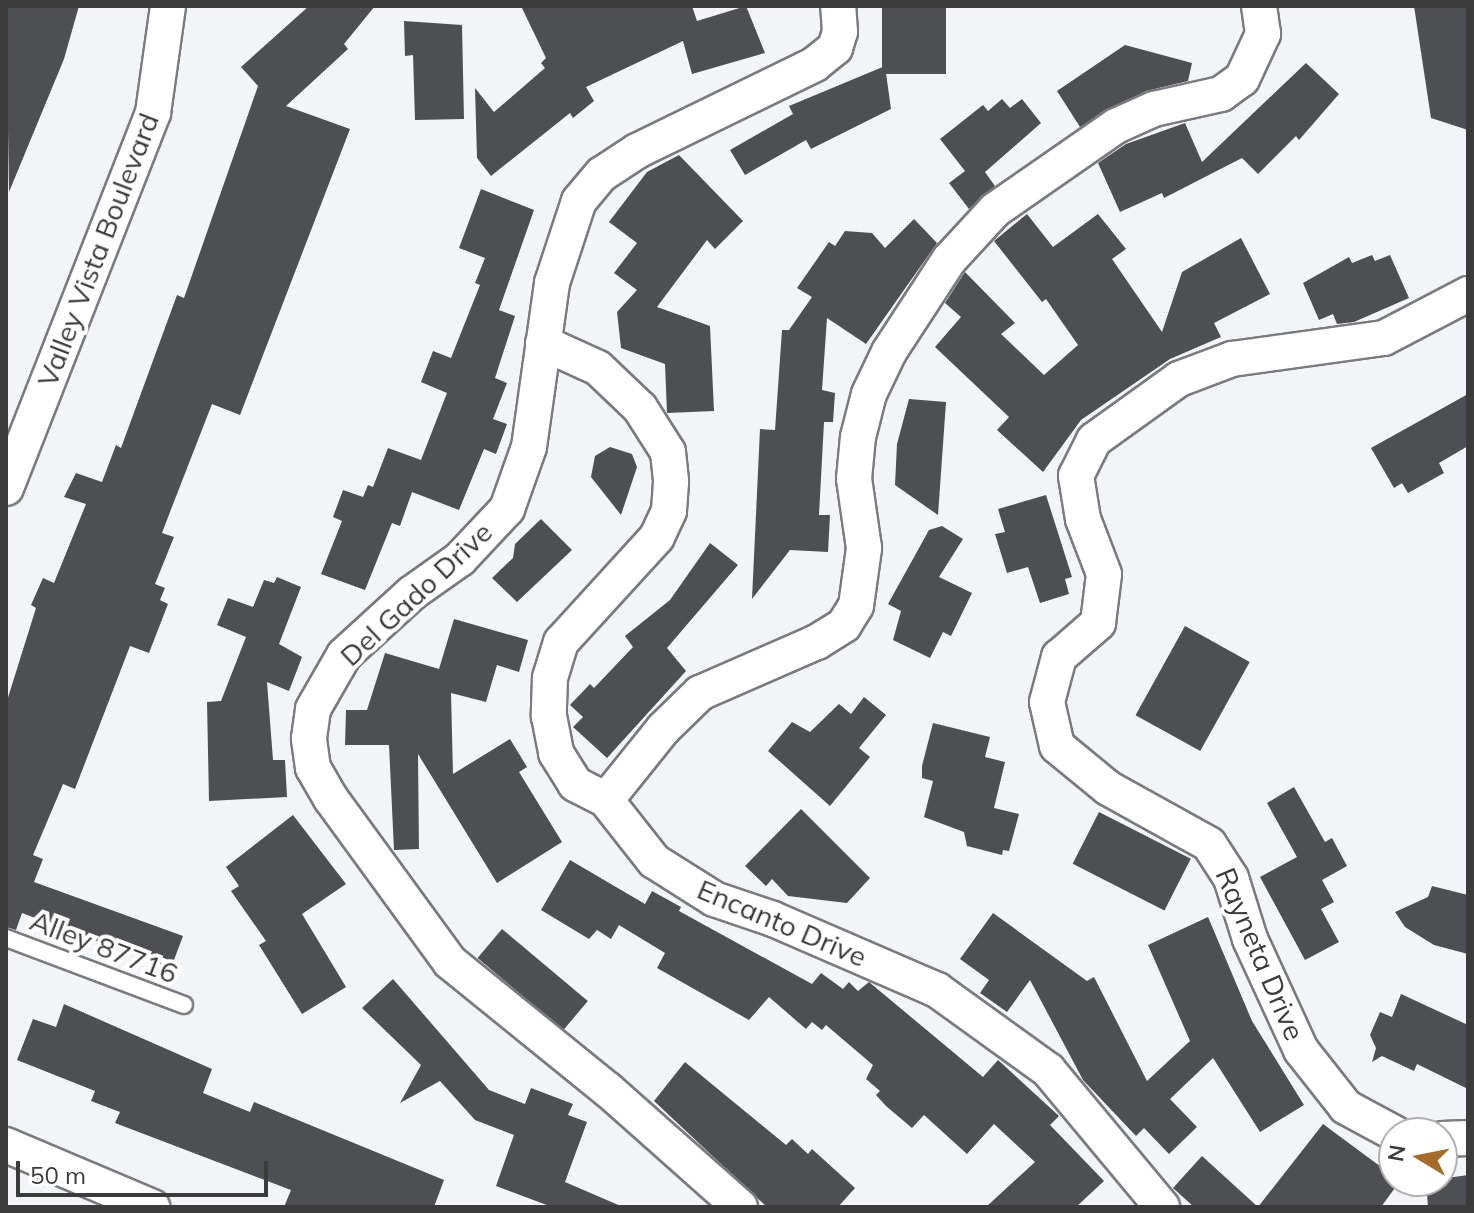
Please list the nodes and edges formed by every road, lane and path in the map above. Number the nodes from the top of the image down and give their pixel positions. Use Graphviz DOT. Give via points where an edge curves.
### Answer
graph roads {
  1 [pos="168,6"];
  2 [pos="838,6"];
  3 [pos="1259,6"];
  4 [pos="1468,294"];
  5 [pos="543,343"];
  6 [pos="6,488"];
  7 [pos="606,800"];
  8 [pos="6,938"];
  9 [pos="184,1005"];
  10 [pos="1378,1124"];
  11 [pos="6,1145"];
  12 [pos="152,1207"];
  13 [pos="740,1207"];
  14 [pos="1162,1207"];
  1 -- 6 [label="street, Valley Vista Boulevard" via="153,113"];
  2 -- 5 [label="street, Del Gado Drive" via="835,48 815,64 648,145 602,174 579,201 564,234"];
  3 -- 7 [label="street" via="1263,34 1242,79 1221,94 1154,109 1116,126 995,210 949,260 905,324 869,394 854,479 864,548 856,606 844,625 700,693"];
  4 -- 10 [label="street, Rayneta Drive" via="1384,338 1232,359 1179,379 1094,440 1076,476 1083,519 1104,574 1098,623 1059,657 1047,702 1057,746 1108,788 1209,844 1231,878 1250,939 1301,1050 1346,1107"];
  5 -- 7 [label="street" via="572,353 618,385 668,452 669,511 657,537 561,642 550,678 549,716 556,753 575,784"];
  5 -- 13 [label="street, Del Gado Drive" via="529,447 507,509 460,559 412,593 344,655 313,709 313,768 450,962 608,1090"];
  7 -- 14 [label="street, Encanto Drive" via="654,861 714,899 937,990 1048,1070"];
  8 -- 9 [label="lane, Alley 87716"];
  11 -- 12 [label="street"];
}
